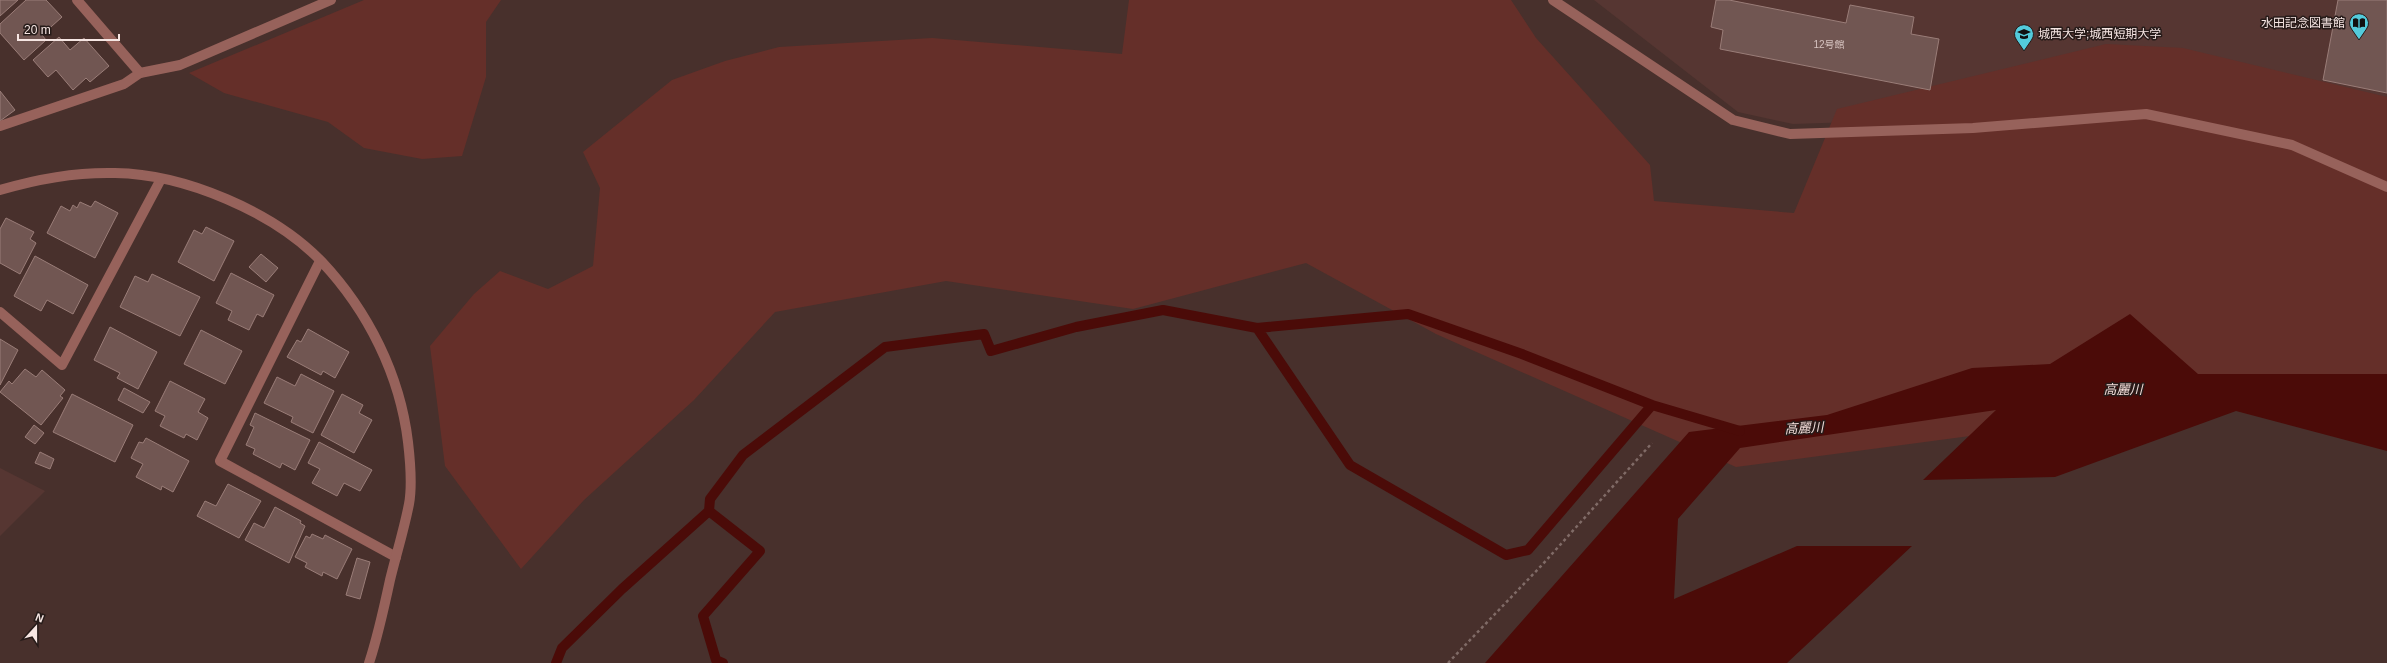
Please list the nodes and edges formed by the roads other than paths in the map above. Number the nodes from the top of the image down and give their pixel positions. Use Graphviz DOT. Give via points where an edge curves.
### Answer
graph roads {
  1 [pos="77,0"];
  2 [pos="331,0"];
  3 [pos="1553,0"];
  4 [pos="140,73"];
  5 [pos="0,126"];
  6 [pos="161,179"];
  7 [pos="2387,187"];
  8 [pos="0,190"];
  9 [pos="320,261"];
  10 [pos="0,312"];
  11 [pos="396,557"];
  12 [pos="369,663"];
  1 -- 4 [label="street"];
  2 -- 4 [label="street" via="180,65"];
  3 -- 7 [label="street" via="1733,120 1790,134 1973,128 2146,114 2292,145"];
  4 -- 5 [label="street" via="124,84"];
  6 -- 8 [label="street" via="116,173 62,176"];
  6 -- 9 [label="street" via="201,188 234,202 280,228"];
  6 -- 10 [label="street" via="62,365"];
  9 -- 11 [label="street" via="342,285 376,337 394,379 408,442 409,503"];
  9 -- 11 [label="street" via="220,461"];
  11 -- 12 [label="street"];
}
